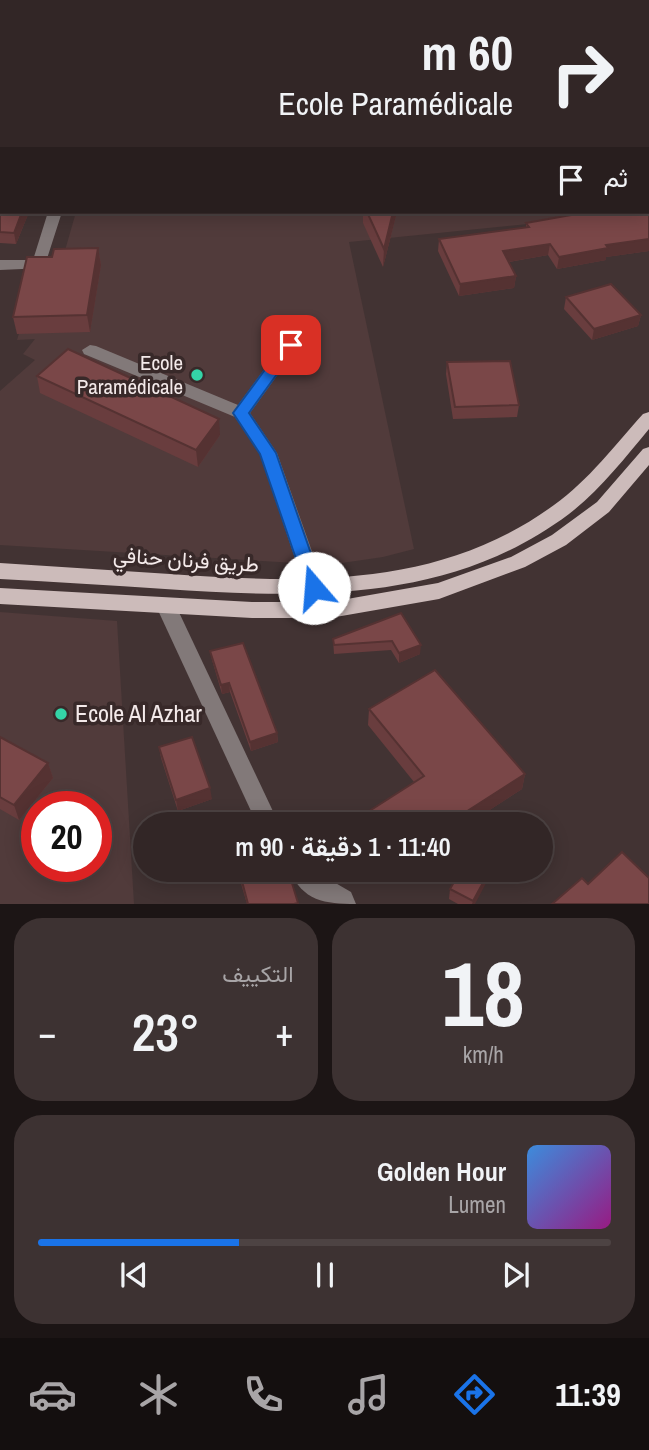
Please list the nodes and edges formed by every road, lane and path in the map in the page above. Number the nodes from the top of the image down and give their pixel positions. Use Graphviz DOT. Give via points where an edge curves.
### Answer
graph roads {
  1 [pos="54,214"];
  2 [pos="0,265"];
  3 [pos="291,345"];
  4 [pos="90,350"];
  5 [pos="241,413"];
  6 [pos="649,418"];
  7 [pos="649,453"];
  8 [pos="0,571"];
  9 [pos="314,588"];
  10 [pos="0,596"];
  11 [pos="166,606"];
  12 [pos="262,812"];
  13 [pos="310,882"];
  14 [pos="344,904"];
  1 -- 2 [label="street" via="39,265"];
  3 -- 5 [label="street"];
  4 -- 5 [label="street"];
  5 -- 9 [label="street" via="268,453"];
  6 -- 9 [label="main road, طريق فرنان حنافي" via="590,485 550,518 506,543 456,564"];
  7 -- 11 [label="main road" via="603,507 559,540 518,562 439,591 330,610"];
  8 -- 9 [label="main road, طريق فرنان حنافي"];
  10 -- 11 [label="main road"];
  11 -- 12 [label="street"];
  13 -- 14 [label="street"];
}
